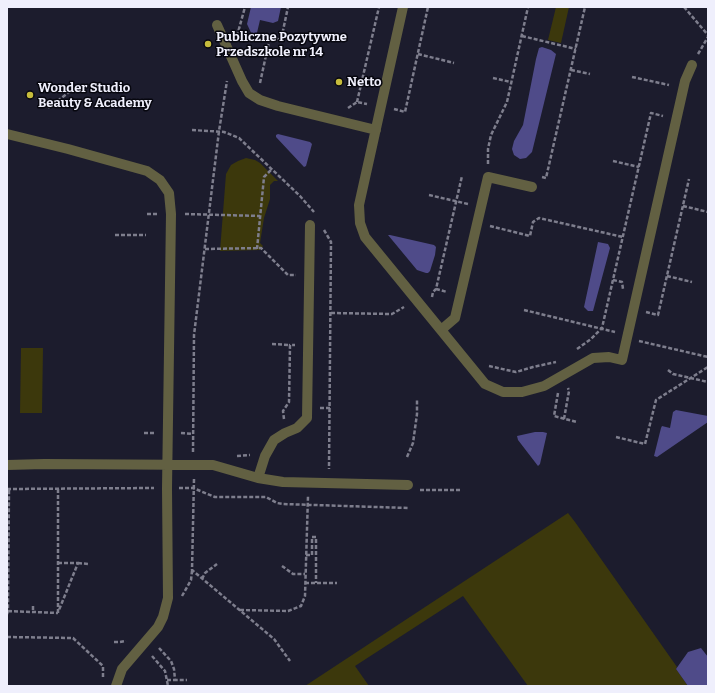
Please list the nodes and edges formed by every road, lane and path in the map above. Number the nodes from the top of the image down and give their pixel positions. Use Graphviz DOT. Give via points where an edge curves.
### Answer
graph roads {
  1 [pos="245,7"];
  2 [pos="288,7"];
  3 [pos="378,7"];
  4 [pos="404,7"];
  5 [pos="428,7"];
  6 [pos="528,7"];
  7 [pos="586,7"];
  8 [pos="684,7"];
  9 [pos="217,25"];
  10 [pos="708,35"];
  11 [pos="522,36"];
  12 [pos="237,38"];
  13 [pos="576,49"];
  14 [pos="418,54"];
  15 [pos="454,63"];
  16 [pos="692,65"];
  17 [pos="571,70"];
  18 [pos="590,74"];
  19 [pos="632,77"];
  20 [pos="493,78"];
  21 [pos="511,82"];
  22 [pos="670,85"];
  23 [pos="76,87"];
  24 [pos="225,87"];
  25 [pos="259,87"];
  26 [pos="357,102"];
  27 [pos="381,107"];
  28 [pos="48,108"];
  29 [pos="676,119"];
  30 [pos="192,130"];
  31 [pos="376,130"];
  32 [pos="219,131"];
  33 [pos="7,134"];
  34 [pos="613,161"];
  35 [pos="639,167"];
  36 [pos="271,170"];
  37 [pos="462,176"];
  38 [pos="488,177"];
  39 [pos="689,179"];
  40 [pos="532,187"];
  41 [pos="429,195"];
  42 [pos="456,201"];
  43 [pos="683,206"];
  44 [pos="708,212"];
  45 [pos="195,214"];
  46 [pos="209,214"];
  47 [pos="260,216"];
  48 [pos="317,218"];
  49 [pos="478,223"];
  50 [pos="310,225"];
  51 [pos="323,227"];
  52 [pos="115,235"];
  53 [pos="146,235"];
  54 [pos="623,237"];
  55 [pos="205,249"];
  56 [pos="257,249"];
  57 [pos="667,276"];
  58 [pos="296,280"];
  59 [pos="692,282"];
  60 [pos="423,308"];
  61 [pos="524,310"];
  62 [pos="633,310"];
  63 [pos="330,313"];
  64 [pos="392,314"];
  65 [pos="602,328"];
  66 [pos="441,330"];
  67 [pos="615,332"];
  68 [pos="296,338"];
  69 [pos="627,338"];
  70 [pos="272,344"];
  71 [pos="290,345"];
  72 [pos="573,352"];
  73 [pos="708,357"];
  74 [pos="561,360"];
  75 [pos="488,366"];
  76 [pos="708,367"];
  77 [pos="668,370"];
  78 [pos="691,378"];
  79 [pos="708,382"];
  80 [pos="566,385"];
  81 [pos="418,398"];
  82 [pos="555,417"];
  83 [pos="564,419"];
  84 [pos="577,422"];
  85 [pos="285,433"];
  86 [pos="616,437"];
  87 [pos="407,457"];
  88 [pos="329,462"];
  89 [pos="7,465"];
  90 [pos="167,465"];
  91 [pos="194,465"];
  92 [pos="258,478"];
  93 [pos="308,483"];
  94 [pos="411,487"];
  95 [pos="58,488"];
  96 [pos="152,488"];
  97 [pos="193,488"];
  98 [pos="8,489"];
  99 [pos="461,490"];
  100 [pos="307,506"];
  101 [pos="408,508"];
  102 [pos="306,555"];
  103 [pos="58,563"];
  104 [pos="78,563"];
  105 [pos="88,564"];
  106 [pos="217,564"];
  107 [pos="282,566"];
  108 [pos="305,574"];
  109 [pos="202,579"];
  110 [pos="305,583"];
  111 [pos="316,583"];
  112 [pos="337,583"];
  113 [pos="33,606"];
  114 [pos="240,610"];
  115 [pos="8,612"];
  116 [pos="33,612"];
  117 [pos="58,613"];
  118 [pos="7,637"];
  119 [pos="131,638"];
  120 [pos="114,642"];
  121 [pos="154,643"];
  122 [pos="290,661"];
  123 [pos="167,680"];
  124 [pos="175,680"];
  125 [pos="187,680"];
  126 [pos="103,686"];
  127 [pos="116,686"];
  1 -- 12 [label="path"];
  2 -- 25 [label="path" via="281,40 270,37"];
  3 -- 26 [label="path"];
  4 -- 27 [label="lane"];
  5 -- 14 [label="path"];
  6 -- 11 [label="path"];
  7 -- 13 [label="path"];
  8 -- 10 [label="path"];
  9 -- 31 [label="lane" via="249,93 278,106"];
  11 -- 13 [label="path"];
  11 -- 21 [label="path"];
  13 -- 17 [label="path"];
  14 -- 15 [label="path"];
  14 -- 27 [label="path" via="405,112"];
  16 -- 29 [label="lane" via="685,81"];
  17 -- 18 [label="path"];
  17 -- 40 [label="path" via="546,178 534,175"];
  19 -- 22 [label="path"];
  20 -- 21 [label="path"];
  21 -- 38 [label="path" via="507,102 488,149"];
  23 -- 28 [label="path"];
  24 -- 32 [label="path"];
  27 -- 31 [label="lane"];
  29 -- 35 [label="path" via="651,114"];
  29 -- 62 [label="lane"];
  30 -- 32 [label="path"];
  31 -- 60 [label="lane" via="359,205 360,223 365,237"];
  32 -- 36 [label="path" via="239,138"];
  32 -- 46 [label="path"];
  33 -- 90 [label="lane" via="146,171 160,180 169,193 171,214"];
  34 -- 35 [label="path"];
  35 -- 54 [label="path"];
  36 -- 47 [label="path" via="264,177"];
  36 -- 48 [label="path" via="300,196"];
  37 -- 42 [label="path"];
  38 -- 40 [label="lane"];
  38 -- 49 [label="lane"];
  39 -- 43 [label="path"];
  41 -- 42 [label="path"];
  42 -- 60 [label="path" via="436,289 430,303"];
  43 -- 44 [label="path"];
  43 -- 57 [label="path"];
  45 -- 46 [label="path"];
  46 -- 47 [label="path"];
  46 -- 55 [label="path"];
  47 -- 56 [label="path"];
  49 -- 54 [label="path" via="530,236 533,222 540,218"];
  49 -- 66 [label="lane" via="455,318"];
  50 -- 85 [label="lane" via="307,418 297,428"];
  51 -- 63 [label="path" via="331,242"];
  52 -- 53 [label="path"];
  54 -- 65 [label="path"];
  55 -- 56 [label="path"];
  55 -- 91 [label="path" via="194,335"];
  56 -- 58 [label="path" via="262,248 288,274 296,275"];
  57 -- 59 [label="path"];
  57 -- 62 [label="path" via="658,315"];
  60 -- 66 [label="lane"];
  61 -- 65 [label="path"];
  62 -- 69 [label="lane"];
  63 -- 64 [label="path"];
  63 -- 88 [label="path"];
  65 -- 67 [label="path"];
  65 -- 72 [label="path"];
  66 -- 69 [label="lane" via="485,384 503,392 522,392 544,386 593,358 622,360"];
  68 -- 71 [label="path" via="296,345"];
  69 -- 73 [label="path"];
  70 -- 71 [label="path"];
  71 -- 85 [label="path" via="289,402 283,411"];
  74 -- 75 [label="path" via="516,372"];
  76 -- 78 [label="path"];
  77 -- 78 [label="path" via="673,374"];
  78 -- 79 [label="path"];
  78 -- 86 [label="path" via="656,400 645,444"];
  80 -- 83 [label="path" via="569,391"];
  81 -- 87 [label="path" via="413,443"];
  82 -- 83 [label="path"];
  83 -- 84 [label="path"];
  85 -- 92 [label="lane" via="274,440 265,456"];
  89 -- 90 [label="lane"];
  90 -- 91 [label="lane"];
  90 -- 127 [label="lane" via="169,590 166,608 158,627 122,669"];
  91 -- 92 [label="lane" via="213,466"];
  91 -- 97 [label="path"];
  92 -- 93 [label="lane"];
  93 -- 94 [label="lane"];
  93 -- 100 [label="path"];
  94 -- 99 [label="path"];
  95 -- 96 [label="path"];
  95 -- 98 [label="path"];
  95 -- 103 [label="path"];
  97 -- 100 [label="path" via="215,497 266,497 278,504"];
  97 -- 109 [label="path" via="192,570"];
  98 -- 115 [label="path"];
  100 -- 101 [label="path"];
  100 -- 102 [label="path"];
  102 -- 108 [label="path"];
  102 -- 111 [label="path" via="312,555 312,537 316,537"];
  103 -- 104 [label="path"];
  103 -- 117 [label="path"];
  104 -- 105 [label="path"];
  104 -- 117 [label="path"];
  106 -- 109 [label="path" via="205,573"];
  107 -- 108 [label="path" via="293,574"];
  108 -- 110 [label="path"];
  109 -- 114 [label="path"];
  110 -- 111 [label="path"];
  110 -- 114 [label="path" via="305,596 301,606 288,611"];
  111 -- 112 [label="path"];
  113 -- 116 [label="path"];
  114 -- 122 [label="path" via="274,639"];
  115 -- 116 [label="path"];
  116 -- 117 [label="path"];
  118 -- 126 [label="path" via="73,638 103,666"];
  119 -- 120 [label="path"];
  121 -- 124 [label="path" via="172,661"];
  123 -- 124 [label="path"];
  124 -- 125 [label="path"];
}
